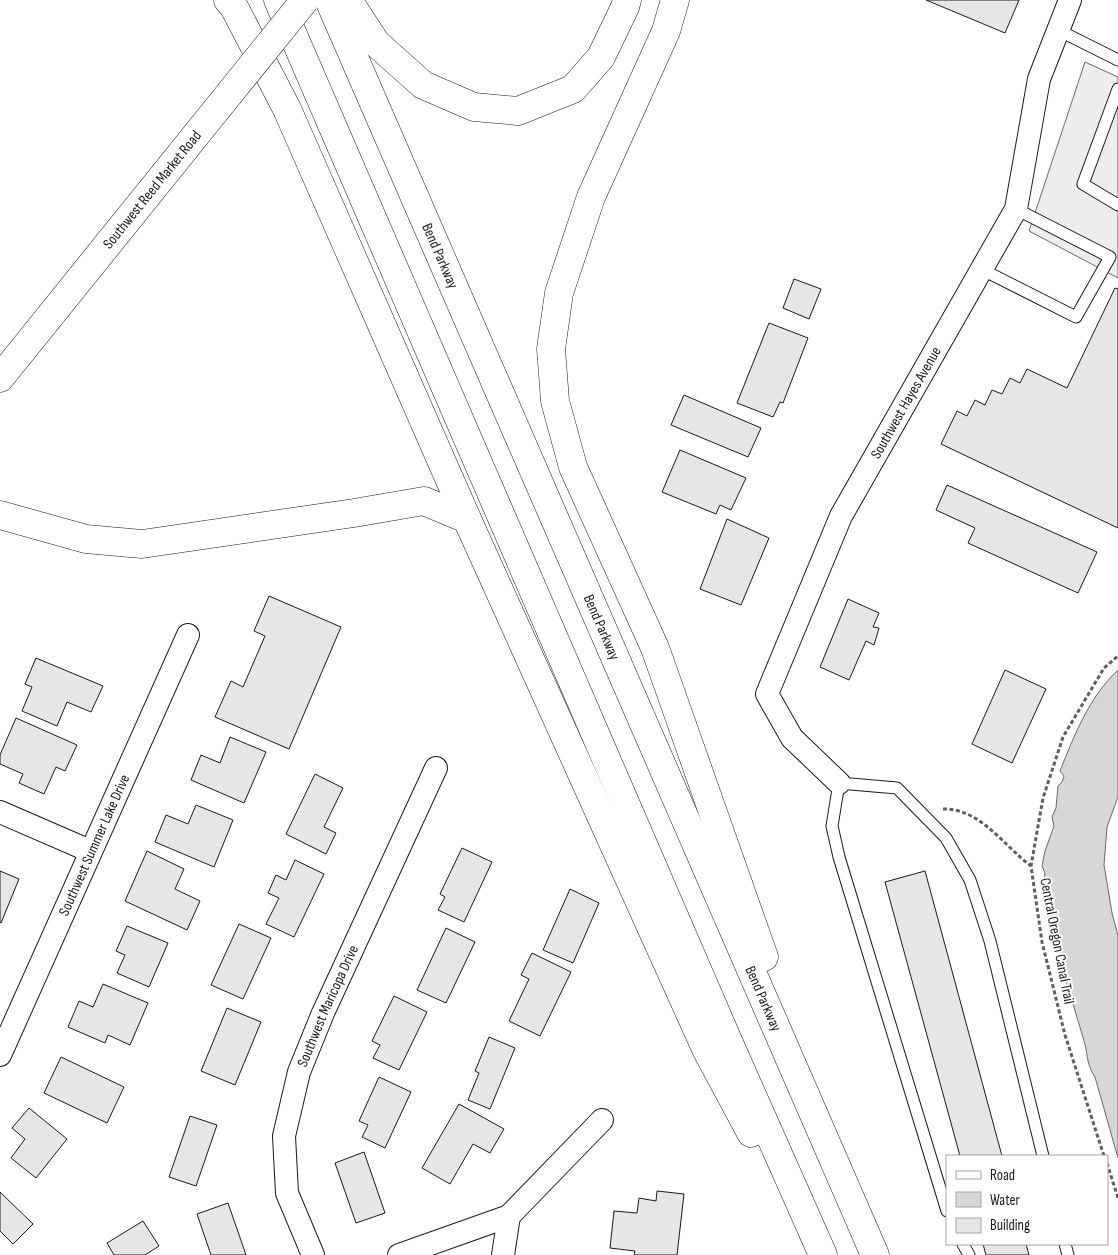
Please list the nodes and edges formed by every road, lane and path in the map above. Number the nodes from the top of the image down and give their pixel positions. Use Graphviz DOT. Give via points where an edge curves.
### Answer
graph roads {
  1 [pos="228,0"];
  2 [pos="278,0"];
  3 [pos="305,0"];
  4 [pos="329,0"];
  5 [pos="348,0"];
  6 [pos="627,0"];
  7 [pos="675,0"];
  8 [pos="1070,0"];
  9 [pos="1058,30"];
  10 [pos="1118,60"];
  11 [pos="1118,90"];
  12 [pos="1118,205"];
  13 [pos="1016,209"];
  14 [pos="1114,259"];
  15 [pos="982,269"];
  16 [pos="0,378"];
  17 [pos="0,515"];
  18 [pos="467,519"];
  19 [pos="188,635"];
  20 [pos="1118,656"];
  21 [pos="436,768"];
  22 [pos="839,783"];
  23 [pos="0,812"];
  24 [pos="920,812"];
  25 [pos="90,851"];
  26 [pos="1030,866"];
  27 [pos="0,1055"];
  28 [pos="602,1120"];
  29 [pos="1043,1155"];
  30 [pos="1104,1155"];
  31 [pos="1108,1166"];
  32 [pos="842,1180"];
  33 [pos="1118,1198"];
  34 [pos="946,1208"];
  35 [pos="509,1216"];
  36 [pos="313,1255"];
  37 [pos="399,1255"];
  38 [pos="503,1255"];
  39 [pos="817,1255"];
  40 [pos="823,1255"];
  41 [pos="875,1255"];
  1 -- 18 [label="main road" via="287,108"];
  2 -- 40 [label="main road"];
  3 -- 16 [label="main road, Southwest Reed Market Road, bridge"];
  4 -- 32 [label="main road, Bend Parkway"];
  5 -- 6 [label="main road" via="376,43 424,85 474,108 518,111 573,89 601,57"];
  7 -- 32 [label="main road" via="666,31 591,197 559,293 551,348 555,401 573,467 655,648"];
  8 -- 9 [label="street, Southwest Hayes Avenue"];
  9 -- 10 [label="lane"];
  9 -- 13 [label="street, Southwest Hayes Avenue" via="1039,79"];
  11 -- 12 [label="lane" via="1083,184"];
  13 -- 14 [label="lane"];
  13 -- 15 [label="street, Southwest Hayes Avenue"];
  14 -- 15 [label="lane" via="1076,317"];
  15 -- 22 [label="street, Southwest Hayes Avenue" via="840,516 767,694 792,738"];
  17 -- 18 [label="main road" via="86,539 142,544 424,501"];
  18 -- 39 [label="main road" via="707,1051"];
  19 -- 25 [label="street, Southwest Summer Lake Drive"];
  20 -- 26 [label="path, Central Oregon Canal Trail" via="1104,668 1063,736 1043,798"];
  21 -- 36 [label="street, Southwest Maricopa Drive" via="299,1072 284,1136 287,1193"];
  22 -- 24 [label="lane" via="897,788"];
  22 -- 34 [label="lane" via="832,826 839,857"];
  23 -- 25 [label="street"];
  24 -- 26 [label="path" via="954,809 978,820"];
  24 -- 29 [label="lane" via="946,838 970,880 990,941"];
  25 -- 27 [label="street, Southwest Summer Lake Drive"];
  26 -- 30 [label="path, Central Oregon Canal Trail" via="1042,942 1065,1035"];
  28 -- 35 [label="street"];
  31 -- 33 [label="path"];
  32 -- 41 [label="main road, Bend Parkway"];
  35 -- 37 [label="street"];
  35 -- 38 [label="street"];
}
